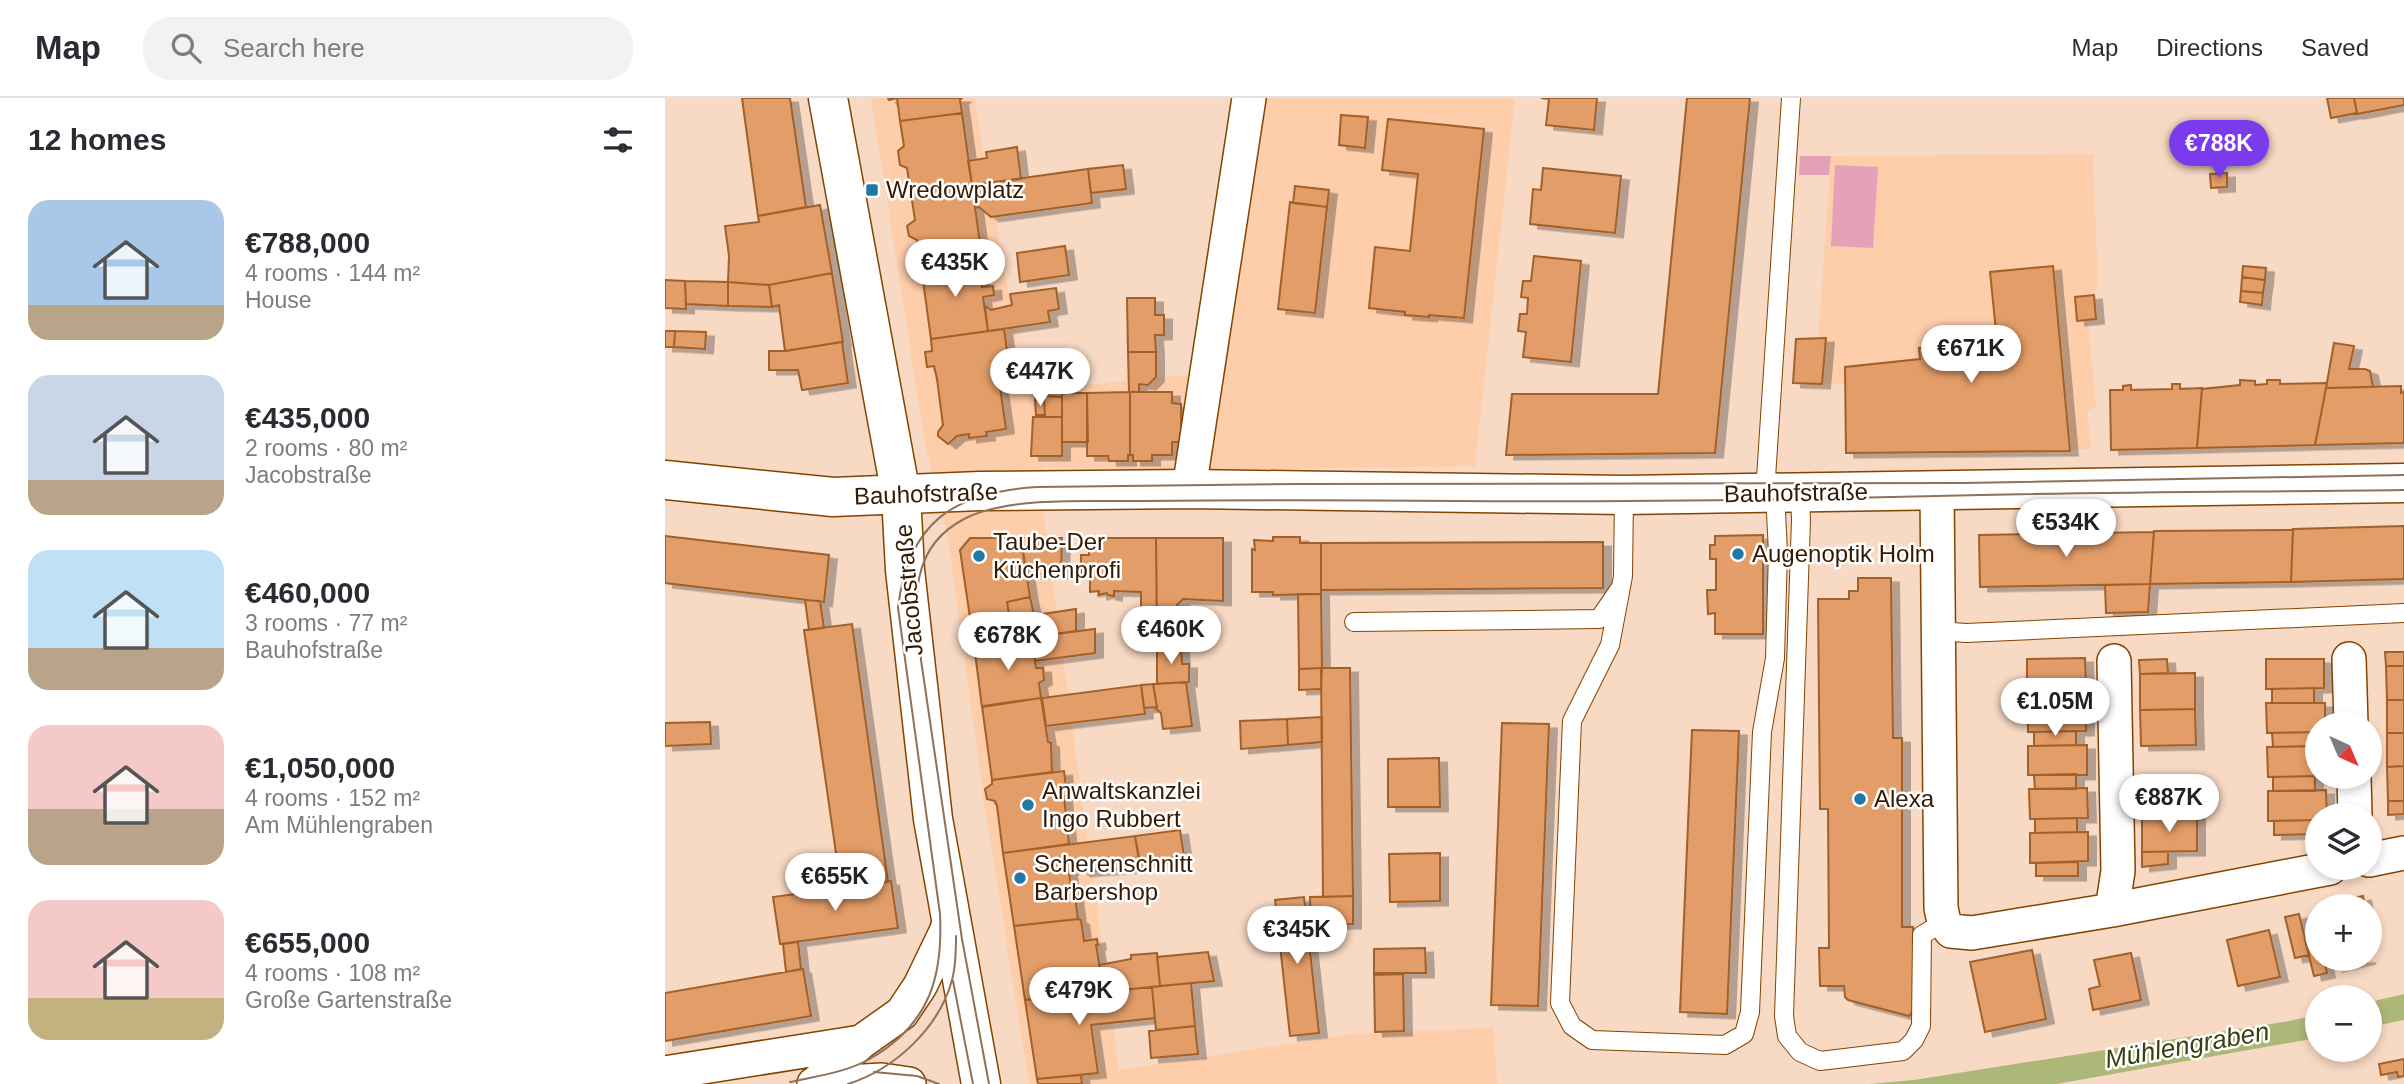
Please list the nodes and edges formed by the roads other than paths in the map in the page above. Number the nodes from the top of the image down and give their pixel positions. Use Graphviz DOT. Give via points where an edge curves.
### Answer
graph roads {
  1 [pos="828,98"];
  2 [pos="1249,98"];
  3 [pos="1791,98"];
  4 [pos="665,480"];
  5 [pos="2404,483"];
  6 [pos="1189,489"];
  7 [pos="1937,490"];
  8 [pos="1780,493"];
  9 [pos="901,495"];
  10 [pos="1623,495"];
  11 [pos="1621,587"];
  12 [pos="2404,613"];
  13 [pos="1354,622"];
  14 [pos="1938,631"];
  15 [pos="2349,659"];
  16 [pos="2114,661"];
  17 [pos="2351,712"];
  18 [pos="2404,853"];
  19 [pos="2382,857"];
  20 [pos="2305,873"];
  21 [pos="2112,910"];
  22 [pos="951,917"];
  23 [pos="1944,922"];
  24 [pos="861,1042"];
  25 [pos="665,1073"];
  26 [pos="814,1084"];
  27 [pos="909,1084"];
  28 [pos="981,1084"];
  1 -- 9 [label="street, Jacobstraße"];
  2 -- 6 [label="street"];
  3 -- 8 [label="lane"];
  4 -- 9 [label="street, Bauhofstraße" via="833,497"];
  5 -- 7 [label="street, Bauhofstraße"];
  6 -- 9 [label="street, Bauhofstraße"];
  6 -- 10 [label="street, Bauhofstraße"];
  7 -- 8 [label="street, Bauhofstraße"];
  7 -- 14 [label="street"];
  8 -- 10 [label="street, Bauhofstraße"];
  8 -- 11 [label="lane" via="1775,658 1762,732 1750,1012 1744,1034 1725,1045 1592,1040 1572,1026 1560,1003 1572,721 1610,645"];
  8 -- 23 [label="lane" via="1801,520 1784,1016 1787,1036 1800,1052 1821,1061 1903,1051 1920,1026 1922,935"];
  9 -- 22 [label="street, Jacobstraße" via="933,819"];
  10 -- 11 [label="lane"];
  11 -- 13 [label="lane" via="1599,620"];
  12 -- 14 [label="lane"];
  14 -- 23 [label="street"];
  15 -- 17 [label="street"];
  16 -- 21 [label="street" via="2118,870"];
  18 -- 19 [label="street"];
  20 -- 21 [label="street"];
  21 -- 23 [label="street" via="1972,933 1951,932"];
  22 -- 24 [label="street" via="920,986 902,1013"];
  22 -- 28 [label="street, Jacobstraße"];
  24 -- 25 [label="street"];
  24 -- 26 [label="street"];
  26 -- 27 [label="street" via="882,1080"];
}
